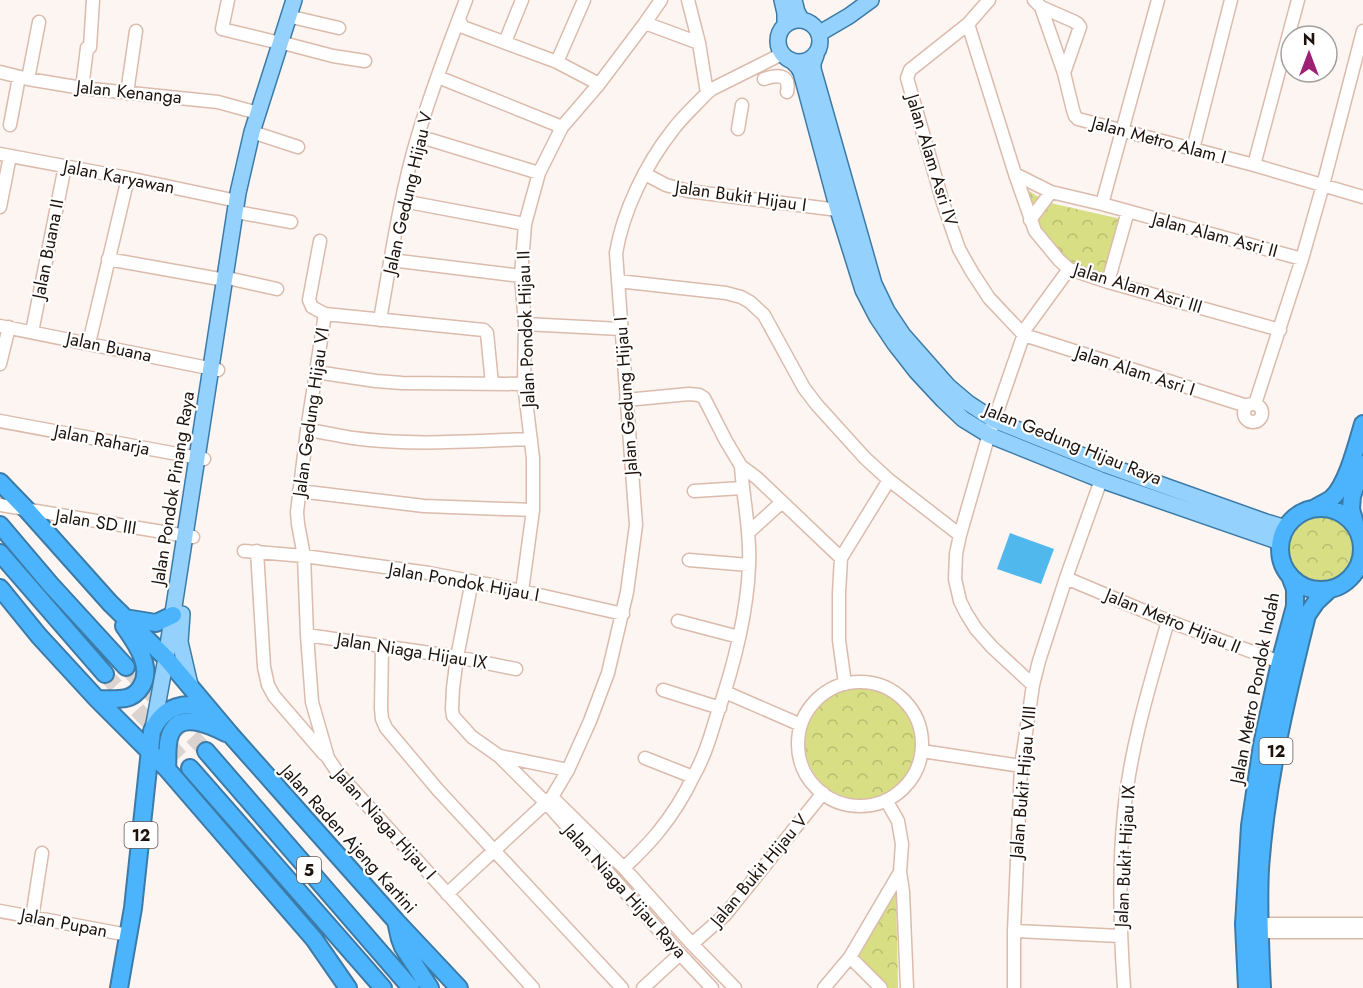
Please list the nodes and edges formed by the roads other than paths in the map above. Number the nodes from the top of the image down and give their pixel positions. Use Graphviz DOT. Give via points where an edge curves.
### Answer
graph roads {
  1 [pos="93,0"];
  2 [pos="228,0"];
  3 [pos="294,0"];
  4 [pos="302,0"];
  5 [pos="466,0"];
  6 [pos="522,0"];
  7 [pos="584,0"];
  8 [pos="661,0"];
  9 [pos="688,0"];
  10 [pos="782,0"];
  11 [pos="794,0"];
  12 [pos="871,0"];
  13 [pos="989,0"];
  14 [pos="1158,0"];
  15 [pos="1231,0"];
  16 [pos="1298,0"];
  17 [pos="1037,4"];
  18 [pos="296,18"];
  19 [pos="801,19"];
  20 [pos="459,20"];
  21 [pos="39,22"];
  22 [pos="645,23"];
  23 [pos="968,24"];
  24 [pos="785,25"];
  25 [pos="339,28"];
  26 [pos="1363,31"];
  27 [pos="136,32"];
  28 [pos="820,33"];
  29 [pos="505,42"];
  30 [pos="284,43"];
  31 [pos="699,43"];
  32 [pos="816,55"];
  33 [pos="787,57"];
  34 [pos="365,61"];
  35 [pos="557,62"];
  36 [pos="0,72"];
  37 [pos="1064,73"];
  38 [pos="438,76"];
  39 [pos="24,78"];
  40 [pos="764,79"];
  41 [pos="598,84"];
  42 [pos="82,88"];
  43 [pos="787,92"];
  44 [pos="127,93"];
  45 [pos="707,93"];
  46 [pos="742,105"];
  47 [pos="261,114"];
  48 [pos="10,125"];
  49 [pos="562,127"];
  50 [pos="738,129"];
  51 [pos="1123,131"];
  52 [pos="255,133"];
  53 [pos="418,136"];
  54 [pos="298,147"];
  55 [pos="1194,149"];
  56 [pos="5,155"];
  57 [pos="1254,165"];
  58 [pos="65,166"];
  59 [pos="539,173"];
  60 [pos="645,174"];
  61 [pos="1015,174"];
  62 [pos="128,178"];
  63 [pos="1323,185"];
  64 [pos="1051,192"];
  65 [pos="1363,196"];
  66 [pos="403,197"];
  67 [pos="1102,204"];
  68 [pos="241,206"];
  69 [pos="0,207"];
  70 [pos="838,210"];
  71 [pos="1128,212"];
  72 [pos="1030,220"];
  73 [pos="291,222"];
  74 [pos="525,224"];
  75 [pos="320,241"];
  76 [pos="108,259"];
  77 [pos="391,260"];
  78 [pos="1302,260"];
  79 [pos="1069,269"];
  80 [pos="521,276"];
  81 [pos="228,280"];
  82 [pos="618,281"];
  83 [pos="1108,282"];
  84 [pos="277,289"];
  85 [pos="325,314"];
  86 [pos="380,320"];
  87 [pos="525,324"];
  88 [pos="4,326"];
  89 [pos="621,329"];
  90 [pos="1280,330"];
  91 [pos="32,332"];
  92 [pos="1023,335"];
  93 [pos="89,343"];
  94 [pos="0,364"];
  95 [pos="214,369"];
  96 [pos="316,372"];
  97 [pos="492,384"];
  98 [pos="524,384"];
  99 [pos="626,400"];
  100 [pos="994,420"];
  101 [pos="0,421"];
  102 [pos="1363,424"];
  103 [pos="308,430"];
  104 [pos="989,435"];
  105 [pos="531,439"];
  106 [pos="201,459"];
  107 [pos="1363,464"];
  108 [pos="741,466"];
  109 [pos="889,480"];
  110 [pos="1101,480"];
  111 [pos="0,482"];
  112 [pos="742,488"];
  113 [pos="299,491"];
  114 [pos="694,491"];
  115 [pos="783,502"];
  116 [pos="0,506"];
  117 [pos="1315,508"];
  118 [pos="20,509"];
  119 [pos="533,510"];
  120 [pos="0,525"];
  121 [pos="1356,526"];
  122 [pos="1264,529"];
  123 [pos="749,532"];
  124 [pos="960,535"];
  125 [pos="1283,535"];
  126 [pos="189,537"];
  127 [pos="244,551"];
  128 [pos="257,551"];
  129 [pos="0,553"];
  130 [pos="304,556"];
  131 [pos="842,558"];
  132 [pos="689,560"];
  133 [pos="1361,561"];
  134 [pos="186,563"];
  135 [pos="749,565"];
  136 [pos="1290,576"];
  137 [pos="1066,578"];
  138 [pos="472,581"];
  139 [pos="0,588"];
  140 [pos="1330,589"];
  141 [pos="522,591"];
  142 [pos="110,603"];
  143 [pos="623,614"];
  144 [pos="173,615"];
  145 [pos="124,618"];
  146 [pos="678,621"];
  147 [pos="1167,621"];
  148 [pos="307,635"];
  149 [pos="740,637"];
  150 [pos="382,646"];
  151 [pos="457,657"];
  152 [pos="166,658"];
  153 [pos="1280,662"];
  154 [pos="126,667"];
  155 [pos="516,669"];
  156 [pos="105,674"];
  157 [pos="845,684"];
  158 [pos="190,685"];
  159 [pos="1033,685"];
  160 [pos="663,690"];
  161 [pos="725,692"];
  162 [pos="97,699"];
  163 [pos="720,708"];
  164 [pos="213,714"];
  165 [pos="801,724"];
  166 [pos="152,732"];
  167 [pos="230,734"];
  168 [pos="206,751"];
  169 [pos="922,751"];
  170 [pos="151,753"];
  171 [pos="499,756"];
  172 [pos="328,758"];
  173 [pos="645,758"];
  174 [pos="1021,765"];
  175 [pos="190,768"];
  176 [pos="167,769"];
  177 [pos="568,771"];
  178 [pos="693,777"];
  179 [pos="823,793"];
  180 [pos="544,798"];
  181 [pos="886,800"];
  182 [pos="494,850"];
  183 [pos="42,853"];
  184 [pos="624,868"];
  185 [pos="900,872"];
  186 [pos="447,894"];
  187 [pos="660,908"];
  188 [pos="0,911"];
  189 [pos="32,918"];
  190 [pos="648,918"];
  191 [pos="396,921"];
  192 [pos="1363,924"];
  193 [pos="1251,928"];
  194 [pos="1340,928"];
  195 [pos="1014,931"];
  196 [pos="1363,932"];
  197 [pos="128,935"];
  198 [pos="1120,936"];
  199 [pos="692,944"];
  200 [pos="680,954"];
  201 [pos="850,957"];
  202 [pos="344,981"];
  203 [pos="119,988"];
  204 [pos="356,988"];
  205 [pos="384,988"];
  206 [pos="411,988"];
  207 [pos="430,988"];
  208 [pos="459,988"];
  209 [pos="533,988"];
  210 [pos="622,988"];
  211 [pos="644,988"];
  212 [pos="712,988"];
  213 [pos="735,988"];
  214 [pos="824,988"];
  215 [pos="881,988"];
  216 [pos="907,988"];
  217 [pos="1014,988"];
  218 [pos="1124,988"];
  219 [pos="1247,988"];
  220 [pos="1262,988"];
  1 -- 42 [label="street"];
  2 -- 30 [label="street" via="222,29"];
  3 -- 30 [label="main road, Jalan Pondok Pinang Raya"];
  4 -- 18 [label="main road, Jalan Pondok Pinang Raya"];
  5 -- 20 [label="street, Jalan Gedung Hijau V"];
  6 -- 29 [label="street"];
  7 -- 35 [label="street"];
  8 -- 22 [label="street, Jalan Pondok Hijau II"];
  9 -- 31 [label="street"];
  10 -- 24 [label="main road"];
  11 -- 19 [label="main road"];
  12 -- 28 [label="main road"];
  13 -- 23 [label="street, Jalan Alam Asri IV"];
  14 -- 51 [label="street"];
  15 -- 55 [label="street"];
  16 -- 57 [label="street"];
  17 -- 37 [label="street, Jalan Metro Alam I"];
  17 -- 37 [label="street" via="1080,27"];
  18 -- 25 [label="street"];
  18 -- 30 [label="main road, Jalan Pondok Pinang Raya"];
  19 -- 24 [label="main road"];
  19 -- 28 [label="main road" via="813,24"];
  20 -- 29 [label="street" via="463,27"];
  20 -- 38 [label="street, Jalan Gedung Hijau V"];
  21 -- 39 [label="street"];
  22 -- 31 [label="street"];
  22 -- 41 [label="street, Jalan Pondok Hijau II"];
  23 -- 61 [label="street, Jalan Alam Asri III"];
  23 -- 92 [label="street, Jalan Alam Asri IV" via="910,70 907,78 959,249 989,298"];
  24 -- 33 [label="main road" via="778,42"];
  26 -- 63 [label="street, Jalan Alam Asri I"];
  27 -- 44 [label="street"];
  28 -- 32 [label="main road" via="821,45"];
  29 -- 35 [label="street"];
  30 -- 34 [label="street"];
  30 -- 47 [label="main road, Jalan Pondok Pinang Raya"];
  31 -- 45 [label="street"];
  32 -- 33 [label="main road" via="804,62"];
  32 -- 100 [label="main road, Jalan Gedung Hijau Raya" via="813,69 874,284 887,312 948,386"];
  33 -- 45 [label="street, Jalan Gedung Hijau I"];
  33 -- 70 [label="main road, Jalan Gedung Hijau Raya" via="801,72"];
  35 -- 41 [label="street"];
  36 -- 39 [label="street, Jalan Kenanga"];
  37 -- 51 [label="street, Jalan Metro Alam I" via="1078,119"];
  38 -- 49 [label="street"];
  38 -- 53 [label="street, Jalan Gedung Hijau V"];
  39 -- 42 [label="street, Jalan Kenanga"];
  39 -- 48 [label="street"];
  40 -- 43 [label="street" via="781,76 788,86"];
  41 -- 49 [label="street, Jalan Pondok Hijau II"];
  42 -- 44 [label="street, Jalan Kenanga"];
  44 -- 47 [label="street, Jalan Kenanga" via="218,102"];
  45 -- 60 [label="street, Jalan Gedung Hijau I" via="673,129"];
  46 -- 50 [label="street"];
  47 -- 52 [label="main road, Jalan Pondok Pinang Raya"];
  49 -- 59 [label="street, Jalan Pondok Hijau II"];
  51 -- 55 [label="street, Jalan Metro Alam I"];
  51 -- 67 [label="street"];
  52 -- 54 [label="street"];
  52 -- 68 [label="main road, Jalan Pondok Pinang Raya"];
  53 -- 59 [label="street"];
  53 -- 66 [label="street, Jalan Gedung Hijau V"];
  55 -- 57 [label="street, Jalan Metro Alam I"];
  56 -- 58 [label="street, Jalan Karyawan"];
  56 -- 69 [label="street"];
  57 -- 63 [label="street, Jalan Metro Alam I"];
  58 -- 62 [label="street, Jalan Karyawan"];
  58 -- 91 [label="street, Jalan Buana II"];
  59 -- 74 [label="street, Jalan Pondok Hijau II"];
  60 -- 70 [label="street, Jalan Bukit Hijau I" via="688,191"];
  60 -- 82 [label="street, Jalan Gedung Hijau I" via="619,232"];
  61 -- 64 [label="street, Jalan Alam Asri II"];
  61 -- 72 [label="street, Jalan Alam Asri III"];
  62 -- 68 [label="street, Jalan Karyawan"];
  62 -- 76 [label="street"];
  63 -- 65 [label="street, Jalan Metro Alam I"];
  63 -- 78 [label="street, Jalan Alam Asri I"];
  64 -- 67 [label="street, Jalan Alam Asri II"];
  64 -- 72 [label="street"];
  66 -- 74 [label="street" via="408,202"];
  66 -- 77 [label="street, Jalan Gedung Hijau V"];
  67 -- 71 [label="street, Jalan Alam Asri II"];
  68 -- 73 [label="street, Jalan Karyawan"];
  68 -- 81 [label="main road, Jalan Pondok Pinang Raya"];
  70 -- 104 [label="main road, Jalan Gedung Hijau Raya" via="863,290 877,317 942,400 963,420"];
  71 -- 78 [label="street, Jalan Alam Asri II"];
  71 -- 83 [label="street, Jalan Alam Asri II"];
  72 -- 79 [label="street, Jalan Alam Asri III" via="1045,245"];
  74 -- 80 [label="street, Jalan Pondok Hijau II"];
  75 -- 85 [label="street, Jalan Gedung Hijau VI" via="309,300 312,307"];
  76 -- 81 [label="street"];
  76 -- 93 [label="street"];
  77 -- 80 [label="street"];
  77 -- 86 [label="street, Jalan Gedung Hijau V"];
  78 -- 90 [label="street, Jalan Alam Asri I"];
  79 -- 83 [label="street, Jalan Alam Asri III"];
  79 -- 92 [label="street"];
  80 -- 87 [label="street, Jalan Pondok Hijau II"];
  81 -- 84 [label="street"];
  81 -- 95 [label="main road, Jalan Pondok Pinang Raya"];
  82 -- 89 [label="street, Jalan Gedung Hijau I"];
  82 -- 109 [label="street" via="726,293 750,302 764,315 817,405"];
  83 -- 90 [label="street, Jalan Alam Asri III"];
  85 -- 86 [label="street"];
  85 -- 96 [label="street, Jalan Gedung Hijau VI"];
  86 -- 97 [label="street" via="485,330"];
  87 -- 89 [label="street"];
  87 -- 98 [label="street, Jalan Pondok Hijau II"];
  88 -- 91 [label="street, Jalan Buana"];
  88 -- 94 [label="street"];
  89 -- 99 [label="street, Jalan Gedung Hijau I"];
  90 -- 92 [label="street, Jalan Alam Asri I" via="1251,405"];
  91 -- 93 [label="street, Jalan Buana"];
  92 -- 100 [label="street"];
  93 -- 95 [label="street, Jalan Buana"];
  95 -- 106 [label="main road, Jalan Pondok Pinang Raya"];
  96 -- 97 [label="street" via="376,381"];
  96 -- 103 [label="street, Jalan Gedung Hijau VI"];
  97 -- 98 [label="street"];
  98 -- 105 [label="street, Jalan Pondok Hijau II"];
  99 -- 108 [label="street" via="699,395"];
  99 -- 143 [label="street, Jalan Gedung Hijau I" via="636,525"];
  100 -- 104 [label="street"];
  100 -- 122 [label="main road, Jalan Gedung Hijau Raya"];
  101 -- 106 [label="street, Jalan Raharja"];
  102 -- 117 [label="highway" via="1342,485 1332,498"];
  103 -- 105 [label="street" via="390,441"];
  103 -- 113 [label="street, Jalan Gedung Hijau VI"];
  104 -- 110 [label="main road, Jalan Gedung Hijau Raya"];
  104 -- 124 [label="street"];
  105 -- 119 [label="street, Jalan Pondok Hijau II"];
  106 -- 126 [label="main road, Jalan Pondok Pinang Raya"];
  107 -- 121 [label="highway, 12" via="1352,496"];
  108 -- 112 [label="street"];
  108 -- 115 [label="street"];
  109 -- 124 [label="street"];
  109 -- 131 [label="street"];
  110 -- 122 [label="main road, Jalan Gedung Hijau Raya"];
  110 -- 137 [label="street, Jalan Bukit Hijau VIII"];
  111 -- 118 [label="highway"];
  112 -- 114 [label="street"];
  112 -- 123 [label="street"];
  113 -- 119 [label="street" via="424,506"];
  113 -- 130 [label="street, Jalan Gedung Hijau VI" via="298,524"];
  115 -- 123 [label="street"];
  115 -- 131 [label="street"];
  116 -- 118 [label="street, Jalan SD III"];
  117 -- 121 [label="highway" via="1338,512"];
  117 -- 125 [label="highway" via="1290,522"];
  118 -- 126 [label="street, Jalan SD III"];
  118 -- 142 [label="highway"];
  119 -- 141 [label="street, Jalan Pondok Hijau II"];
  120 -- 154 [label="highway"];
  121 -- 133 [label="highway, 12"];
  122 -- 125 [label="main road, Jalan Gedung Hijau Raya"];
  123 -- 135 [label="street"];
  124 -- 159 [label="street" via="955,579 960,601 976,629"];
  125 -- 136 [label="highway, 12" via="1281,560"];
  126 -- 134 [label="main road, Jalan Pondok Pinang Raya"];
  127 -- 128 [label="street, Jalan Pondok Hijau I"];
  128 -- 130 [label="street, Jalan Pondok Hijau I"];
  128 -- 172 [label="street" via="268,685"];
  129 -- 156 [label="highway"];
  130 -- 138 [label="street, Jalan Pondok Hijau I"];
  130 -- 148 [label="street, Jalan Niaga Hijau I"];
  131 -- 157 [label="street" via="839,640"];
  132 -- 135 [label="street"];
  133 -- 140 [label="highway, 12" via="1349,579"];
  134 -- 144 [label="main road, Jalan Pondok Pinang Raya"];
  134 -- 158 [label="main road, Jalan Pondok Pinang Raya" via="180,642"];
  135 -- 149 [label="street"];
  136 -- 140 [label="highway" via="1303,586"];
  136 -- 153 [label="highway, Jalan Metro Pondok Indah / 12" via="1295,606"];
  137 -- 147 [label="street, Jalan Metro Hijau II"];
  137 -- 159 [label="street, Jalan Bukit Hijau VIII"];
  138 -- 141 [label="street, Jalan Pondok Hijau I"];
  138 -- 151 [label="street"];
  139 -- 162 [label="highway"];
  140 -- 193 [label="highway, Jalan Metro Pondok Indah / 12" via="1307,615 1281,725"];
  141 -- 143 [label="street, Jalan Pondok Hijau I"];
  142 -- 145 [label="highway, Jalan Raden Ajeng Kartini"];
  142 -- 162 [label="highway" via="140,652 145,679 139,690 127,698"];
  143 -- 177 [label="street, Jalan Gedung Hijau I" via="608,673"];
  144 -- 145 [label="highway" via="156,623"];
  144 -- 152 [label="main road, Jalan Pondok Pinang Raya"];
  145 -- 152 [label="highway, Jalan Raden Ajeng Kartini"];
  146 -- 149 [label="street"];
  147 -- 153 [label="street, Jalan Metro Hijau II"];
  147 -- 198 [label="street, Jalan Bukit Hijau IX" via="1135,743 1125,801"];
  148 -- 150 [label="street, Jalan Niaga Hijau IX"];
  148 -- 172 [label="street, Jalan Niaga Hijau I" via="312,702"];
  149 -- 161 [label="street"];
  150 -- 151 [label="street, Jalan Niaga Hijau IX"];
  150 -- 182 [label="street" via="381,709 386,728"];
  151 -- 155 [label="street, Jalan Niaga Hijau IX"];
  151 -- 171 [label="street" via="453,716 472,737"];
  152 -- 158 [label="highway, Jalan Raden Ajeng Kartini"];
  152 -- 166 [label="main road, Jalan Pondok Pinang Raya"];
  153 -- 193 [label="highway, Jalan Metro Pondok Indah / 12" via="1262,745 1248,847"];
  157 -- 165 [label="street" via="818,699"];
  157 -- 169 [label="street" via="875,684 901,697 918,721"];
  158 -- 164 [label="highway, Jalan Raden Ajeng Kartini"];
  159 -- 174 [label="street, Jalan Bukit Hijau VIII"];
  160 -- 163 [label="street"];
  161 -- 163 [label="street"];
  161 -- 165 [label="street"];
  162 -- 170 [label="highway"];
  163 -- 178 [label="street"];
  164 -- 166 [label="highway" via="199,706 182,705 166,711"];
  164 -- 167 [label="highway, Jalan Raden Ajeng Kartini"];
  165 -- 179 [label="street" via="801,762"];
  166 -- 170 [label="highway, Jalan Pondok Pinang Raya / 12"];
  167 -- 176 [label="highway" via="200,722 186,721 170,736"];
  167 -- 191 [label="highway, Jalan Raden Ajeng Kartini"];
  168 -- 206 [label="highway, 5"];
  169 -- 174 [label="street"];
  169 -- 181 [label="street" via="911,780"];
  170 -- 176 [label="highway"];
  170 -- 197 [label="highway, Jalan Pondok Pinang Raya / 12"];
  171 -- 177 [label="street"];
  171 -- 180 [label="street"];
  172 -- 186 [label="street, Jalan Niaga Hijau I"];
  173 -- 178 [label="street"];
  174 -- 195 [label="street, Jalan Bukit Hijau VIII"];
  175 -- 205 [label="highway, 5"];
  176 -- 202 [label="highway" via="314,939"];
  177 -- 180 [label="street, Jalan Gedung Hijau I"];
  178 -- 184 [label="street" via="658,832"];
  179 -- 181 [label="street" via="860,806"];
  179 -- 199 [label="street, Jalan Bukit Hijau V" via="725,915"];
  180 -- 182 [label="street, Jalan Gedung Hijau I"];
  180 -- 184 [label="street, Jalan Niaga Hijau Raya" via="582,826"];
  180 -- 190 [label="street, Jalan Niaga Hijau Raya"];
  181 -- 185 [label="street" via="898,821 902,844"];
  182 -- 186 [label="street, Jalan Gedung Hijau I"];
  182 -- 210 [label="street"];
  183 -- 189 [label="street"];
  184 -- 187 [label="street, Jalan Niaga Hijau Raya"];
  185 -- 201 [label="street"];
  185 -- 216 [label="street"];
  186 -- 209 [label="street, Jalan Niaga Hijau I"];
  187 -- 190 [label="street"];
  187 -- 199 [label="street, Jalan Niaga Hijau Raya"];
  188 -- 189 [label="street, Jalan Pupan"];
  189 -- 197 [label="street, Jalan Pupan"];
  190 -- 200 [label="street, Jalan Niaga Hijau Raya"];
  191 -- 207 [label="highway" via="403,947"];
  191 -- 208 [label="highway, Jalan Raden Ajeng Kartini"];
  192 -- 194 [label="street"];
  193 -- 194 [label="street"];
  193 -- 219 [label="highway, Jalan Metro Pondok Indah / 12"];
  193 -- 220 [label="highway, Jalan Metro Pondok Indah / 12"];
  194 -- 196 [label="street"];
  195 -- 198 [label="street"];
  195 -- 217 [label="street, Jalan Bukit Hijau VIII"];
  197 -- 203 [label="highway, Jalan Pondok Pinang Raya / 12"];
  198 -- 218 [label="street, Jalan Bukit Hijau IX"];
  199 -- 213 [label="street, Jalan Niaga Hijau Raya"];
  200 -- 211 [label="street"];
  200 -- 212 [label="street, Jalan Niaga Hijau Raya"];
  201 -- 214 [label="street"];
  201 -- 215 [label="street"];
  202 -- 204 [label="highway"];
}
